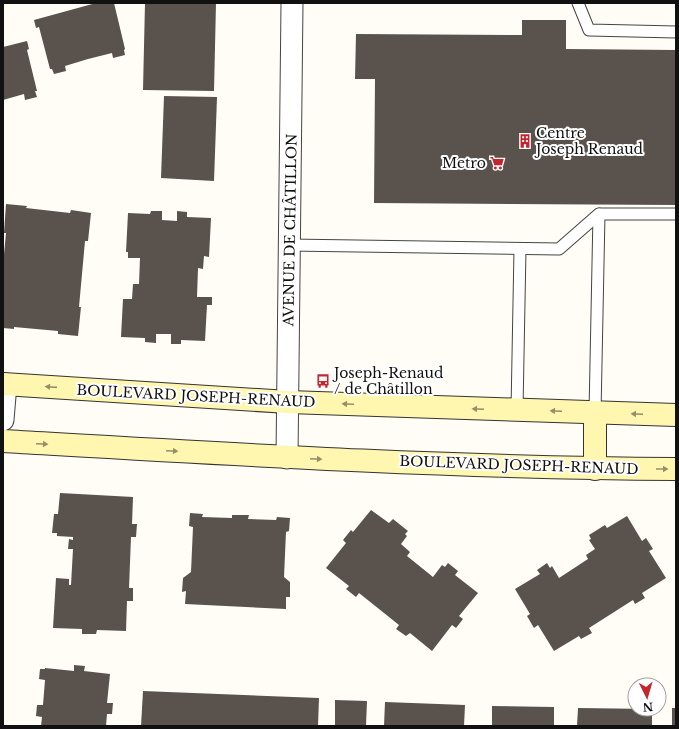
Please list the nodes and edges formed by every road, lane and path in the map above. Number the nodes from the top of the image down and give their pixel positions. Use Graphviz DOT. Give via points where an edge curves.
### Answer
graph roads {
  1 [pos="292,3"];
  2 [pos="578,3"];
  3 [pos="676,32"];
  4 [pos="599,214"];
  5 [pos="676,214"];
  6 [pos="289,245"];
  7 [pos="520,249"];
  8 [pos="4,384"];
  9 [pos="288,402"];
  10 [pos="517,410"];
  11 [pos="595,413"];
  12 [pos="676,415"];
  13 [pos="3,420"];
  14 [pos="3,442"];
  15 [pos="287,458"];
  16 [pos="595,469"];
  17 [pos="676,469"];
  1 -- 6 [label="street, AVENUE DE CHÂTILLON"];
  2 -- 3 [label="lane" via="589,30"];
  4 -- 5 [label="lane"];
  4 -- 7 [label="lane" via="559,249"];
  4 -- 11 [label="lane"];
  6 -- 7 [label="lane"];
  6 -- 9 [label="street, AVENUE DE CHÂTILLON"];
  7 -- 10 [label="lane"];
  9 -- 8 [label="street, BOULEVARD JOSEPH-RENAUD, one-way"];
  8 -- 13 [label="street"];
  10 -- 9 [label="street, BOULEVARD JOSEPH-RENAUD, one-way"];
  9 -- 15 [label="street, AVENUE DE CHÂTILLON"];
  11 -- 10 [label="street, BOULEVARD JOSEPH-RENAUD, one-way"];
  12 -- 11 [label="street, BOULEVARD JOSEPH-RENAUD, one-way"];
  11 -- 16 [label="street"];
  14 -- 15 [label="street, BOULEVARD JOSEPH-RENAUD, one-way"];
  15 -- 16 [label="street, BOULEVARD JOSEPH-RENAUD, one-way"];
  16 -- 17 [label="street, BOULEVARD JOSEPH-RENAUD, one-way"];
}
